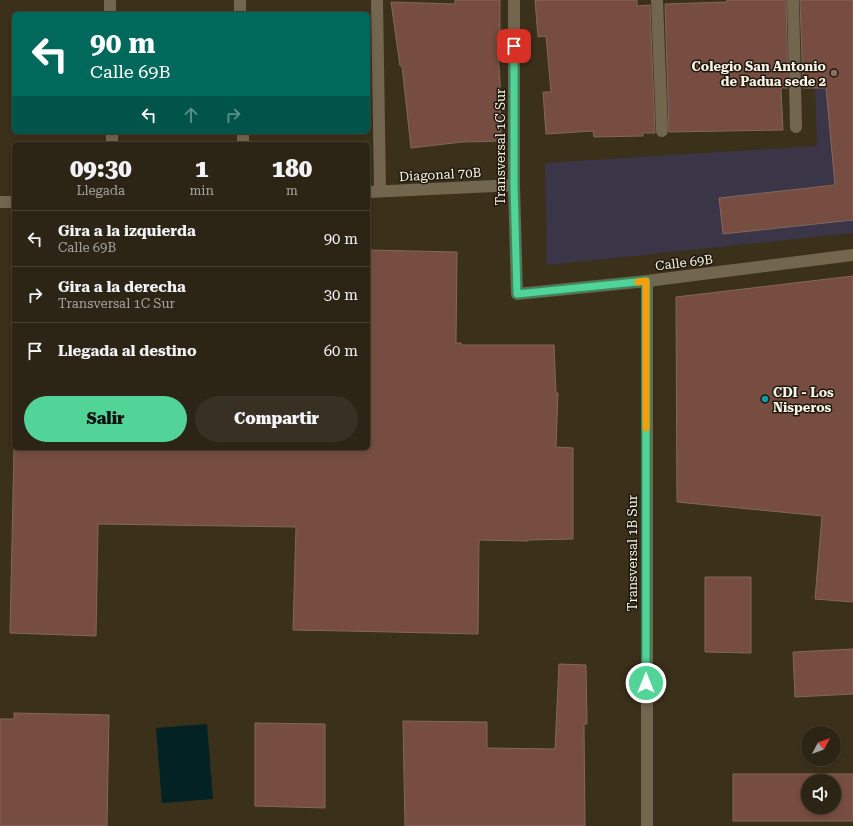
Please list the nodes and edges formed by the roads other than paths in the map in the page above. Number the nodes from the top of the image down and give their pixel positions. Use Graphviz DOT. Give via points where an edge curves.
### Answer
graph roads {
  1 [pos="110,0"];
  2 [pos="240,0"];
  3 [pos="377,0"];
  4 [pos="514,0"];
  5 [pos="657,0"];
  6 [pos="793,0"];
  7 [pos="110,12"];
  8 [pos="240,12"];
  9 [pos="796,127"];
  10 [pos="662,131"];
  11 [pos="514,185"];
  12 [pos="374,191"];
  13 [pos="0,202"];
  14 [pos="12,202"];
  15 [pos="853,255"];
  16 [pos="646,281"];
  17 [pos="517,294"];
  18 [pos="647,826"];
  1 -- 7 [label="street"];
  2 -- 8 [label="street"];
  3 -- 12 [label="street"];
  4 -- 11 [label="street, Transversal 1C Sur"];
  5 -- 10 [label="street"];
  6 -- 9 [label="street"];
  11 -- 12 [label="street, Diagonal 70B"];
  11 -- 17 [label="street, Transversal 1C Sur"];
  13 -- 14 [label="street"];
  15 -- 16 [label="street, Calle 69B"];
  16 -- 17 [label="street, Calle 69B"];
  16 -- 18 [label="street, Transversal 1B Sur"];
}
